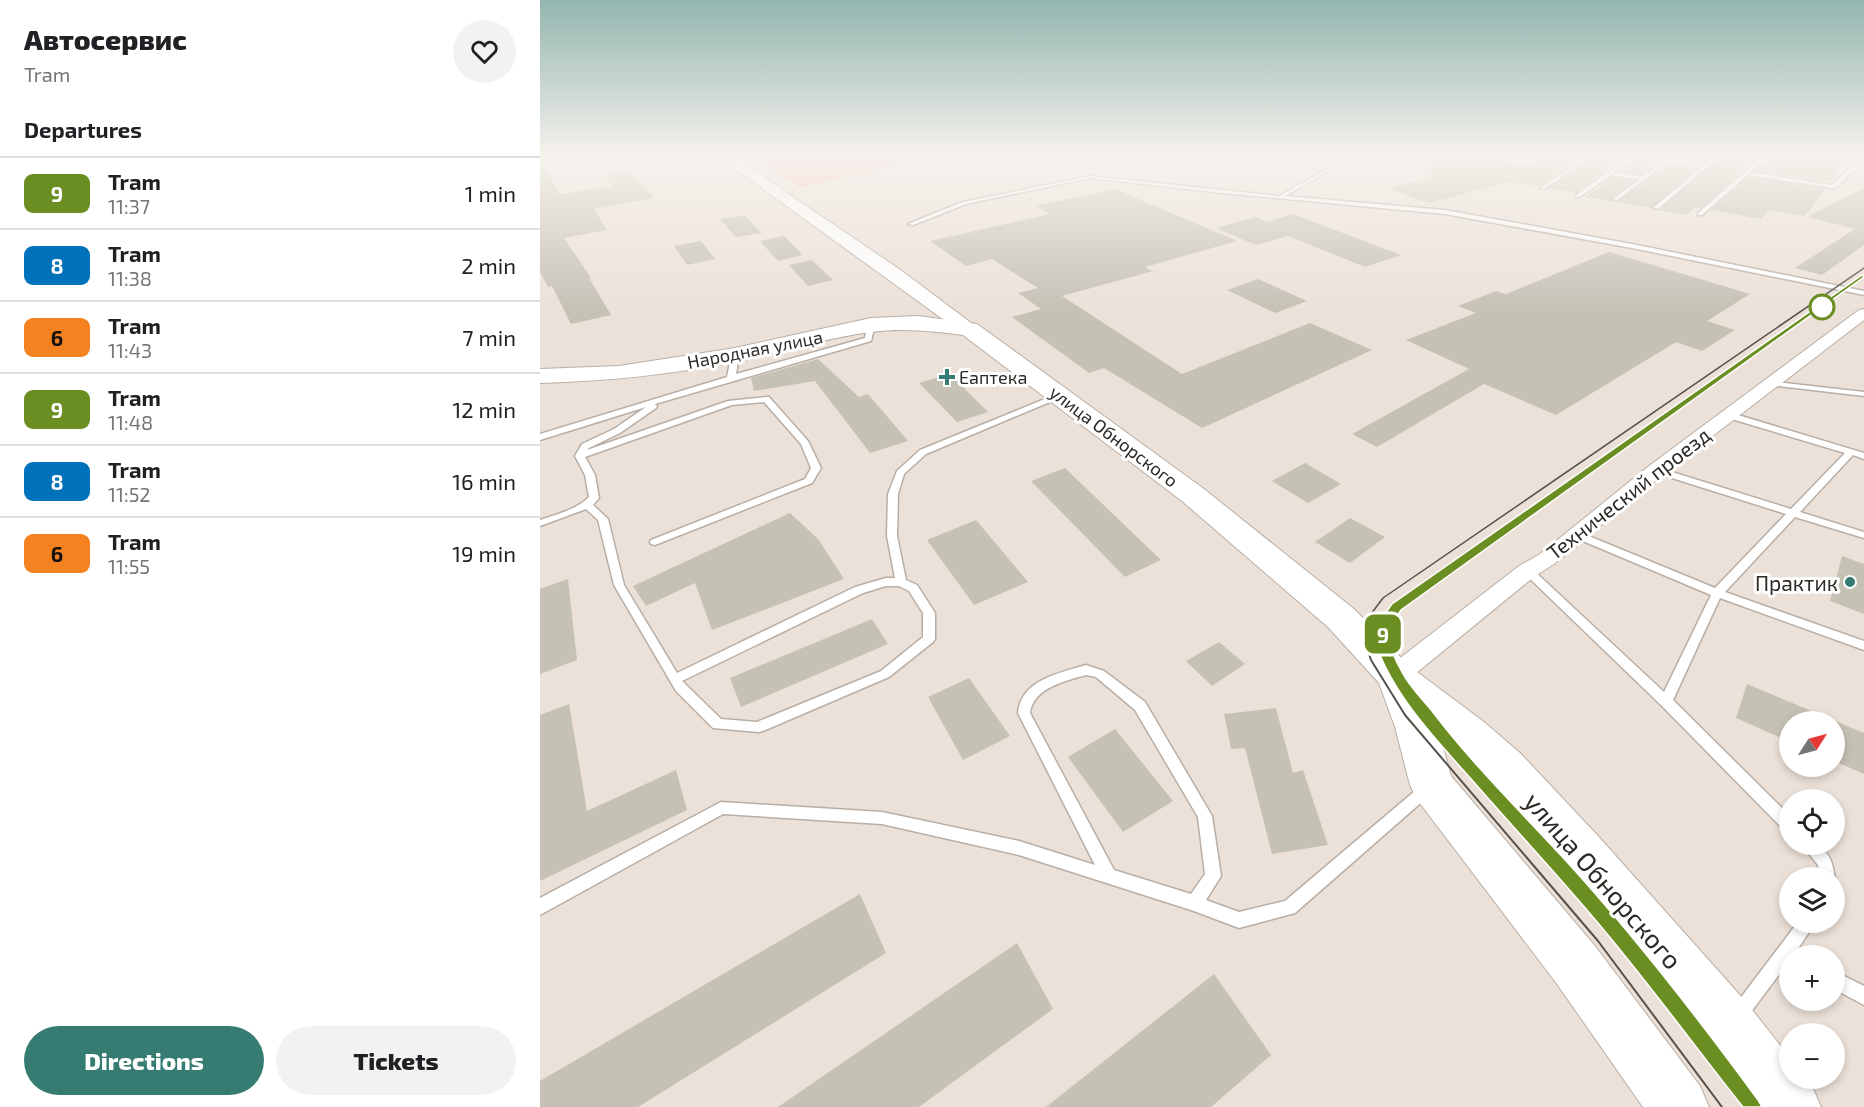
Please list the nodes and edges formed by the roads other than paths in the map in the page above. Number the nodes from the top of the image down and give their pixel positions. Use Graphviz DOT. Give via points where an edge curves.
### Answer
graph roads {
  1 [pos="801,209"];
  2 [pos="950,209"];
  3 [pos="1408,209"];
  4 [pos="1706,209"];
  5 [pos="1700,214"];
  6 [pos="911,224"];
  7 [pos="1864,294"];
  8 [pos="1864,313"];
  9 [pos="969,328"];
  10 [pos="733,367"];
  11 [pos="546,378"];
  12 [pos="1770,383"];
  13 [pos="1864,394"];
  14 [pos="1060,396"];
  15 [pos="660,400"];
  16 [pos="1728,415"];
  17 [pos="540,437"];
  18 [pos="1851,452"];
  19 [pos="580,456"];
  20 [pos="1864,456"];
  21 [pos="1656,470"];
  22 [pos="587,505"];
  23 [pos="1793,512"];
  24 [pos="540,523"];
  25 [pos="1575,534"];
  26 [pos="1864,535"];
  27 [pos="655,542"];
  28 [pos="1527,571"];
  29 [pos="901,582"];
  30 [pos="1717,592"];
  31 [pos="1864,646"];
  32 [pos="1395,676"];
  33 [pos="675,679"];
  34 [pos="1666,701"];
  35 [pos="1432,785"];
  36 [pos="1779,815"];
  37 [pos="1108,875"];
  38 [pos="1194,903"];
  39 [pos="540,907"];
  40 [pos="1779,966"];
  41 [pos="1845,985"];
  42 [pos="1864,996"];
  43 [pos="1733,1018"];
  44 [pos="1679,1107"];
  45 [pos="1791,1107"];
  1 -- 9 [label="main road, улица Обнорского"];
  2 -- 6 [label="lane"];
  3 -- 7 [label="lane" via="1632,246"];
  4 -- 5 [label="lane"];
  8 -- 12 [label="street, Технический проезд"];
  9 -- 10 [label="main road, Народная улица" via="918,323 871,326"];
  9 -- 14 [label="main road, улица Обнорского"];
  10 -- 11 [label="main road, Народная улица"];
  10 -- 15 [label="lane"];
  12 -- 13 [label="lane"];
  12 -- 16 [label="street, Технический проезд"];
  14 -- 29 [label="lane" via="922,452 900,473 893,494 892,536"];
  14 -- 32 [label="main road, улица Обнорского" via="1193,495 1332,611"];
  15 -- 17 [label="lane"];
  15 -- 19 [label="lane" via="617,431 585,446"];
  16 -- 18 [label="lane"];
  16 -- 21 [label="street, Технический проезд"];
  18 -- 20 [label="lane"];
  18 -- 23 [label="lane"];
  19 -- 22 [label="lane" via="590,475 594,498"];
  19 -- 27 [label="lane" via="731,403 766,399 805,443 816,468 808,481"];
  21 -- 23 [label="lane"];
  21 -- 25 [label="street, Технический проезд"];
  22 -- 24 [label="lane"];
  22 -- 33 [label="lane" via="603,519 619,585"];
  23 -- 26 [label="lane"];
  23 -- 30 [label="lane"];
  25 -- 28 [label="street, Технический проезд" via="1548,559"];
  25 -- 30 [label="lane"];
  28 -- 32 [label="street, Технический проезд"];
  28 -- 34 [label="lane"];
  29 -- 33 [label="lane" via="859,590"];
  29 -- 33 [label="lane" via="913,588 929,613 929,639 885,674 758,728 718,724"];
  30 -- 31 [label="lane"];
  30 -- 34 [label="lane"];
  32 -- 35 [label="main road, улица Обнорского" via="1416,728"];
  32 -- 43 [label="main road, улица Обнорского" via="1505,766"];
  34 -- 36 [label="lane"];
  35 -- 38 [label="lane" via="1289,908 1239,920"];
  35 -- 44 [label="main road, улица Обнорского" via="1576,965"];
  37 -- 38 [label="lane"];
  37 -- 38 [label="lane" via="1024,713 1025,703 1035,690 1086,670 1100,674 1140,706 1205,816 1213,876"];
  37 -- 39 [label="lane" via="1019,848 882,818 720,808"];
  40 -- 43 [label="lane"];
  41 -- 42 [label="lane"];
  43 -- 45 [label="main road, улица Обнорского"];
}
